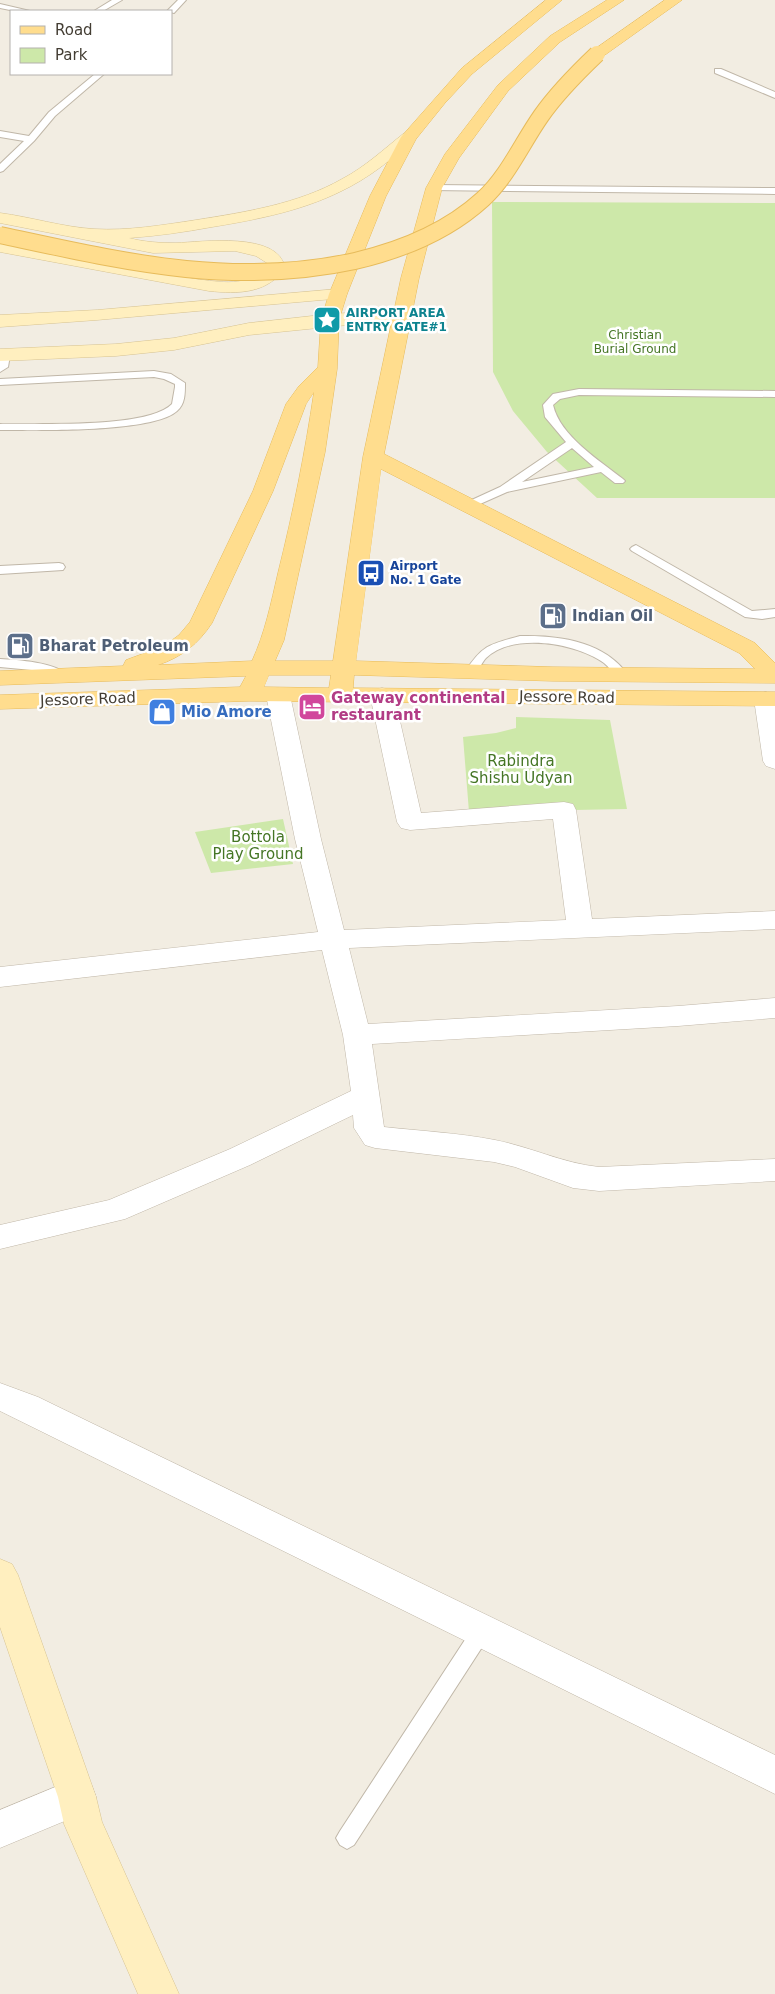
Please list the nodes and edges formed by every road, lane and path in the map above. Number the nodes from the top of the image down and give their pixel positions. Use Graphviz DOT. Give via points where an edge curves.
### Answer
graph roads {
  1 [pos="118,0"];
  2 [pos="182,0"];
  3 [pos="555,0"];
  4 [pos="617,0"];
  5 [pos="675,0"];
  6 [pos="0,6"];
  7 [pos="21,10"];
  8 [pos="100,10"];
  9 [pos="172,10"];
  10 [pos="718,71"];
  11 [pos="99,75"];
  12 [pos="775,95"];
  13 [pos="0,134"];
  14 [pos="409,137"];
  15 [pos="31,139"];
  16 [pos="0,169"];
  17 [pos="434,188"];
  18 [pos="775,191"];
  19 [pos="0,218"];
  20 [pos="83,233"];
  21 [pos="0,235"];
  22 [pos="0,247"];
  23 [pos="166,278"];
  24 [pos="338,294"];
  25 [pos="141,311"];
  26 [pos="402,316"];
  27 [pos="330,320"];
  28 [pos="0,321"];
  29 [pos="249,329"];
  30 [pos="133,331"];
  31 [pos="68,334"];
  32 [pos="1,354"];
  33 [pos="327,369"];
  34 [pos="0,382"];
  35 [pos="775,394"];
  36 [pos="0,427"];
  37 [pos="573,442"];
  38 [pos="373,457"];
  39 [pos="604,468"];
  40 [pos="619,481"];
  41 [pos="504,489"];
  42 [pos="467,506"];
  43 [pos="636,549"];
  44 [pos="59,566"];
  45 [pos="0,570"];
  46 [pos="775,613"];
  47 [pos="0,663"];
  48 [pos="261,668"];
  49 [pos="344,668"];
  50 [pos="471,672"];
  51 [pos="102,675"];
  52 [pos="622,675"];
  53 [pos="62,676"];
  54 [pos="772,676"];
  55 [pos="0,678"];
  56 [pos="249,694"];
  57 [pos="340,694"];
  58 [pos="278,695"];
  59 [pos="382,695"];
  60 [pos="771,699"];
  61 [pos="0,702"];
  62 [pos="775,761"];
  63 [pos="775,920"];
  64 [pos="580,929"];
  65 [pos="333,940"];
  66 [pos="0,977"];
  67 [pos="775,1008"];
  68 [pos="358,1035"];
  69 [pos="366,1096"];
  70 [pos="775,1170"];
  71 [pos="0,1237"];
  72 [pos="0,1397"];
  73 [pos="0,1575"];
  74 [pos="481,1632"];
  75 [pos="775,1775"];
  76 [pos="77,1797"];
  77 [pos="0,1829"];
  78 [pos="347,1838"];
  79 [pos="159,1994"];
  1 -- 8 [label="lane"];
  2 -- 9 [label="lane"];
  3 -- 14 [label="main road" via="467,71"];
  4 -- 17 [label="main road" via="555,39 502,88 450,158"];
  5 -- 21 [label="main road, bridge" via="597,54 561,90 485,197 464,216 442,230 395,250 353,261 280,272 206,271 132,262"];
  6 -- 7 [label="lane"];
  10 -- 12 [label="lane"];
  11 -- 15 [label="lane" via="52,114"];
  13 -- 15 [label="lane"];
  14 -- 20 [label="street" via="348,183 291,205 258,214 164,229"];
  14 -- 24 [label="main road" via="378,196"];
  15 -- 16 [label="lane"];
  17 -- 18 [label="lane"];
  17 -- 26 [label="main road"];
  19 -- 20 [label="street"];
  20 -- 23 [label="street" via="162,248 243,245 275,260 276,268 269,277 249,286 212,286"];
  22 -- 23 [label="street"];
  23 -- 25 [label="street" via="163,290"];
  24 -- 25 [label="street"];
  24 -- 27 [label="main road"];
  25 -- 28 [label="street"];
  26 -- 27 [label="street"];
  26 -- 38 [label="main road"];
  27 -- 29 [label="street"];
  27 -- 33 [label="main road"];
  29 -- 30 [label="street"];
  29 -- 32 [label="street" via="174,344"];
  31 -- 32 [label="street"];
  33 -- 48 [label="main road" via="315,452 293,557 273,640"];
  33 -- 51 [label="main road" via="302,393 296,404 263,491 201,623 190,639 166,654"];
  34 -- 36 [label="lane" via="154,374 180,383 176,406 170,412 146,421"];
  35 -- 37 [label="lane" via="566,392 556,395 548,403 547,411 550,420"];
  37 -- 39 [label="lane"];
  37 -- 41 [label="lane"];
  38 -- 42 [label="main road"];
  38 -- 49 [label="main road"];
  39 -- 40 [label="lane"];
  39 -- 41 [label="lane"];
  41 -- 42 [label="lane"];
  42 -- 54 [label="main road" via="747,648"];
  43 -- 46 [label="lane" via="749,614"];
  44 -- 45 [label="lane"];
  47 -- 53 [label="lane" via="30,664"];
  48 -- 49 [label="main road, Jessore Road"];
  48 -- 51 [label="main road, Jessore Road"];
  48 -- 56 [label="main road"];
  49 -- 50 [label="main road, Jessore Road"];
  49 -- 57 [label="main road"];
  50 -- 52 [label="main road, Jessore Road"];
  50 -- 52 [label="lane" via="480,656 492,647 514,641 544,640 581,645 603,656"];
  51 -- 53 [label="main road, Jessore Road"];
  52 -- 54 [label="main road, Jessore Road"];
  53 -- 55 [label="main road, Jessore Road"];
  56 -- 58 [label="main road, Jessore Road"];
  56 -- 61 [label="main road, Jessore Road"];
  57 -- 58 [label="main road, Jessore Road"];
  57 -- 59 [label="main road, Jessore Road"];
  58 -- 65 [label="street"];
  59 -- 60 [label="main road, Jessore Road"];
  59 -- 64 [label="street" via="410,822 564,810"];
  60 -- 62 [label="street"];
  63 -- 64 [label="street"];
  64 -- 65 [label="street"];
  65 -- 66 [label="street"];
  65 -- 68 [label="street"];
  67 -- 68 [label="street"];
  68 -- 69 [label="street"];
  69 -- 70 [label="street" via="369,1128 375,1137 494,1151 573,1176 599,1179"];
  69 -- 71 [label="street" via="240,1157 114,1211"];
  72 -- 74 [label="street"];
  73 -- 76 [label="street"];
  74 -- 75 [label="street"];
  74 -- 78 [label="lane"];
  76 -- 77 [label="street"];
  76 -- 79 [label="street" via="83,1824"];
}
